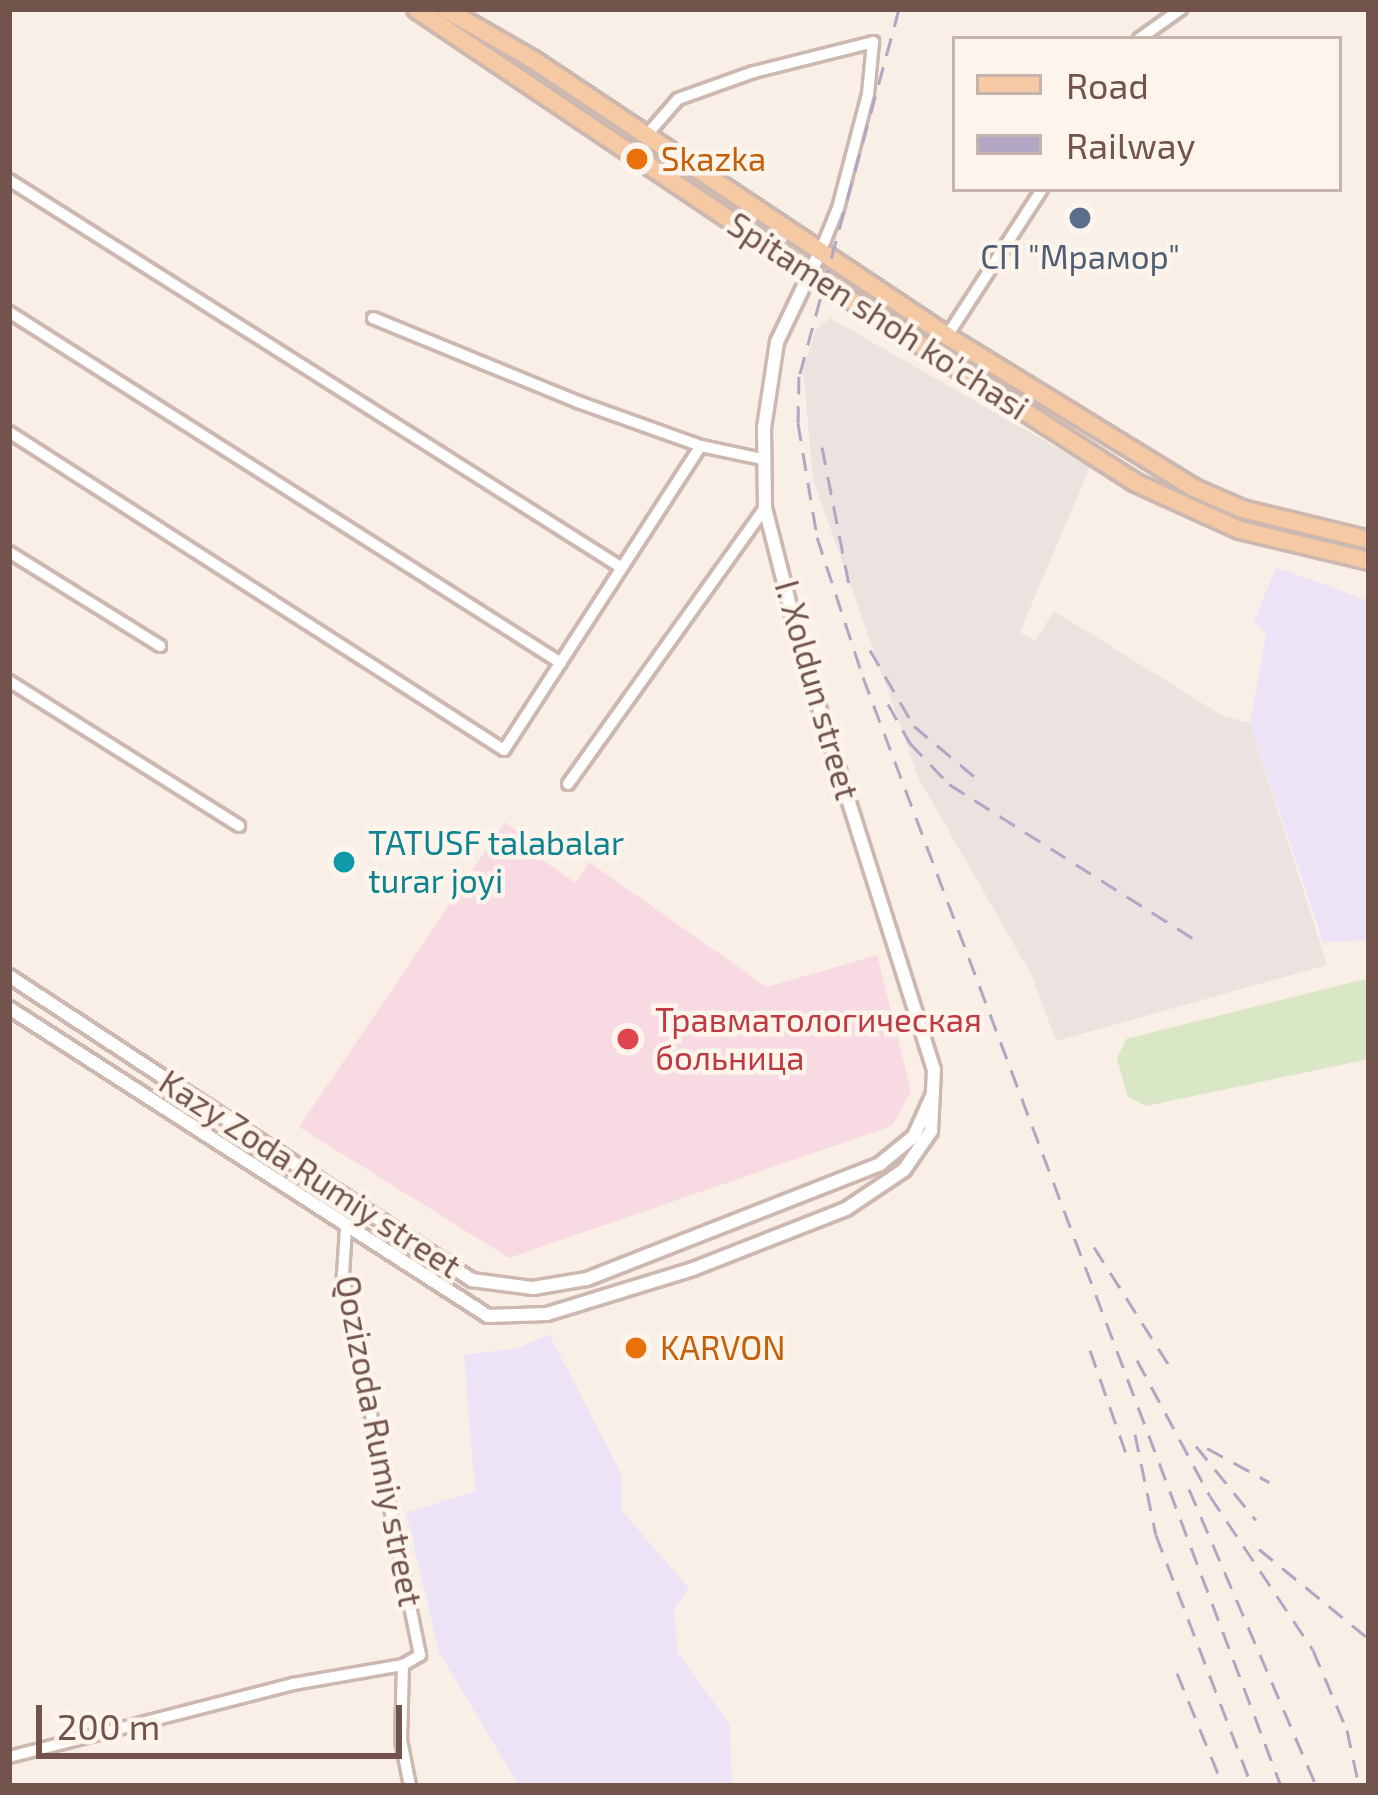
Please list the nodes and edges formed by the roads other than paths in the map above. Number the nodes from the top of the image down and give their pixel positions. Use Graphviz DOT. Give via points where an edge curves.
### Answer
graph roads {
  1 [pos="416,9"];
  2 [pos="445,9"];
  3 [pos="1181,9"];
  4 [pos="1143,36"];
  5 [pos="645,136"];
  6 [pos="9,180"];
  7 [pos="1040,192"];
  8 [pos="821,250"];
  9 [pos="808,272"];
  10 [pos="9,312"];
  11 [pos="373,318"];
  12 [pos="947,336"];
  13 [pos="9,432"];
  14 [pos="701,446"];
  15 [pos="762,459"];
  16 [pos="765,508"];
  17 [pos="1369,540"];
  18 [pos="9,552"];
  19 [pos="1369,561"];
  20 [pos="622,568"];
  21 [pos="160,646"];
  22 [pos="561,663"];
  23 [pos="9,681"];
  24 [pos="568,784"];
  25 [pos="239,826"];
  26 [pos="9,976"];
  27 [pos="9,1008"];
  28 [pos="935,1090"];
  29 [pos="931,1131"];
  30 [pos="346,1227"];
  31 [pos="403,1665"];
  32 [pos="9,1756"];
  33 [pos="410,1786"];
  1 -- 9 [label="main road, Spitamen shoh ko'chasi"];
  2 -- 5 [label="main road, Spitamen shoh ko'chasi"];
  3 -- 4 [label="street"];
  5 -- 8 [label="main road, Spitamen shoh ko'chasi"];
  5 -- 8 [label="street" via="678,99 873,42 868,94"];
  6 -- 20 [label="street"];
  7 -- 12 [label="street"];
  8 -- 9 [label="street, I. Xoldun street"];
  8 -- 12 [label="main road, Spitamen shoh ko'chasi"];
  9 -- 15 [label="street, I. Xoldun street" via="777,342"];
  9 -- 19 [label="main road, Spitamen shoh ko'chasi" via="1134,482 1240,530"];
  10 -- 22 [label="street"];
  11 -- 14 [label="street"];
  12 -- 17 [label="main road, Spitamen shoh ko'chasi" via="1194,488 1242,509"];
  13 -- 22 [label="street" via="504,750"];
  14 -- 15 [label="street"];
  14 -- 20 [label="street"];
  15 -- 16 [label="street, I. Xoldun street"];
  16 -- 24 [label="street"];
  16 -- 28 [label="street, I. Xoldun street"];
  18 -- 21 [label="street"];
  20 -- 22 [label="street"];
  23 -- 25 [label="street"];
  26 -- 28 [label="street, Kazy Zoda Rumiy street" via="472,1280 533,1288 586,1279 880,1164 914,1136"];
  27 -- 30 [label="street, Kazy Zoda Rumiy street"];
  28 -- 29 [label="street, I. Xoldun street"];
  29 -- 30 [label="street, Kazy Zoda Rumiy street" via="904,1170 846,1208 693,1269 547,1314 488,1316"];
  30 -- 31 [label="street, Qozizoda Rumiy street" via="343,1275 420,1654"];
  31 -- 32 [label="street" via="293,1684"];
  31 -- 33 [label="street" via="401,1740"];
}
